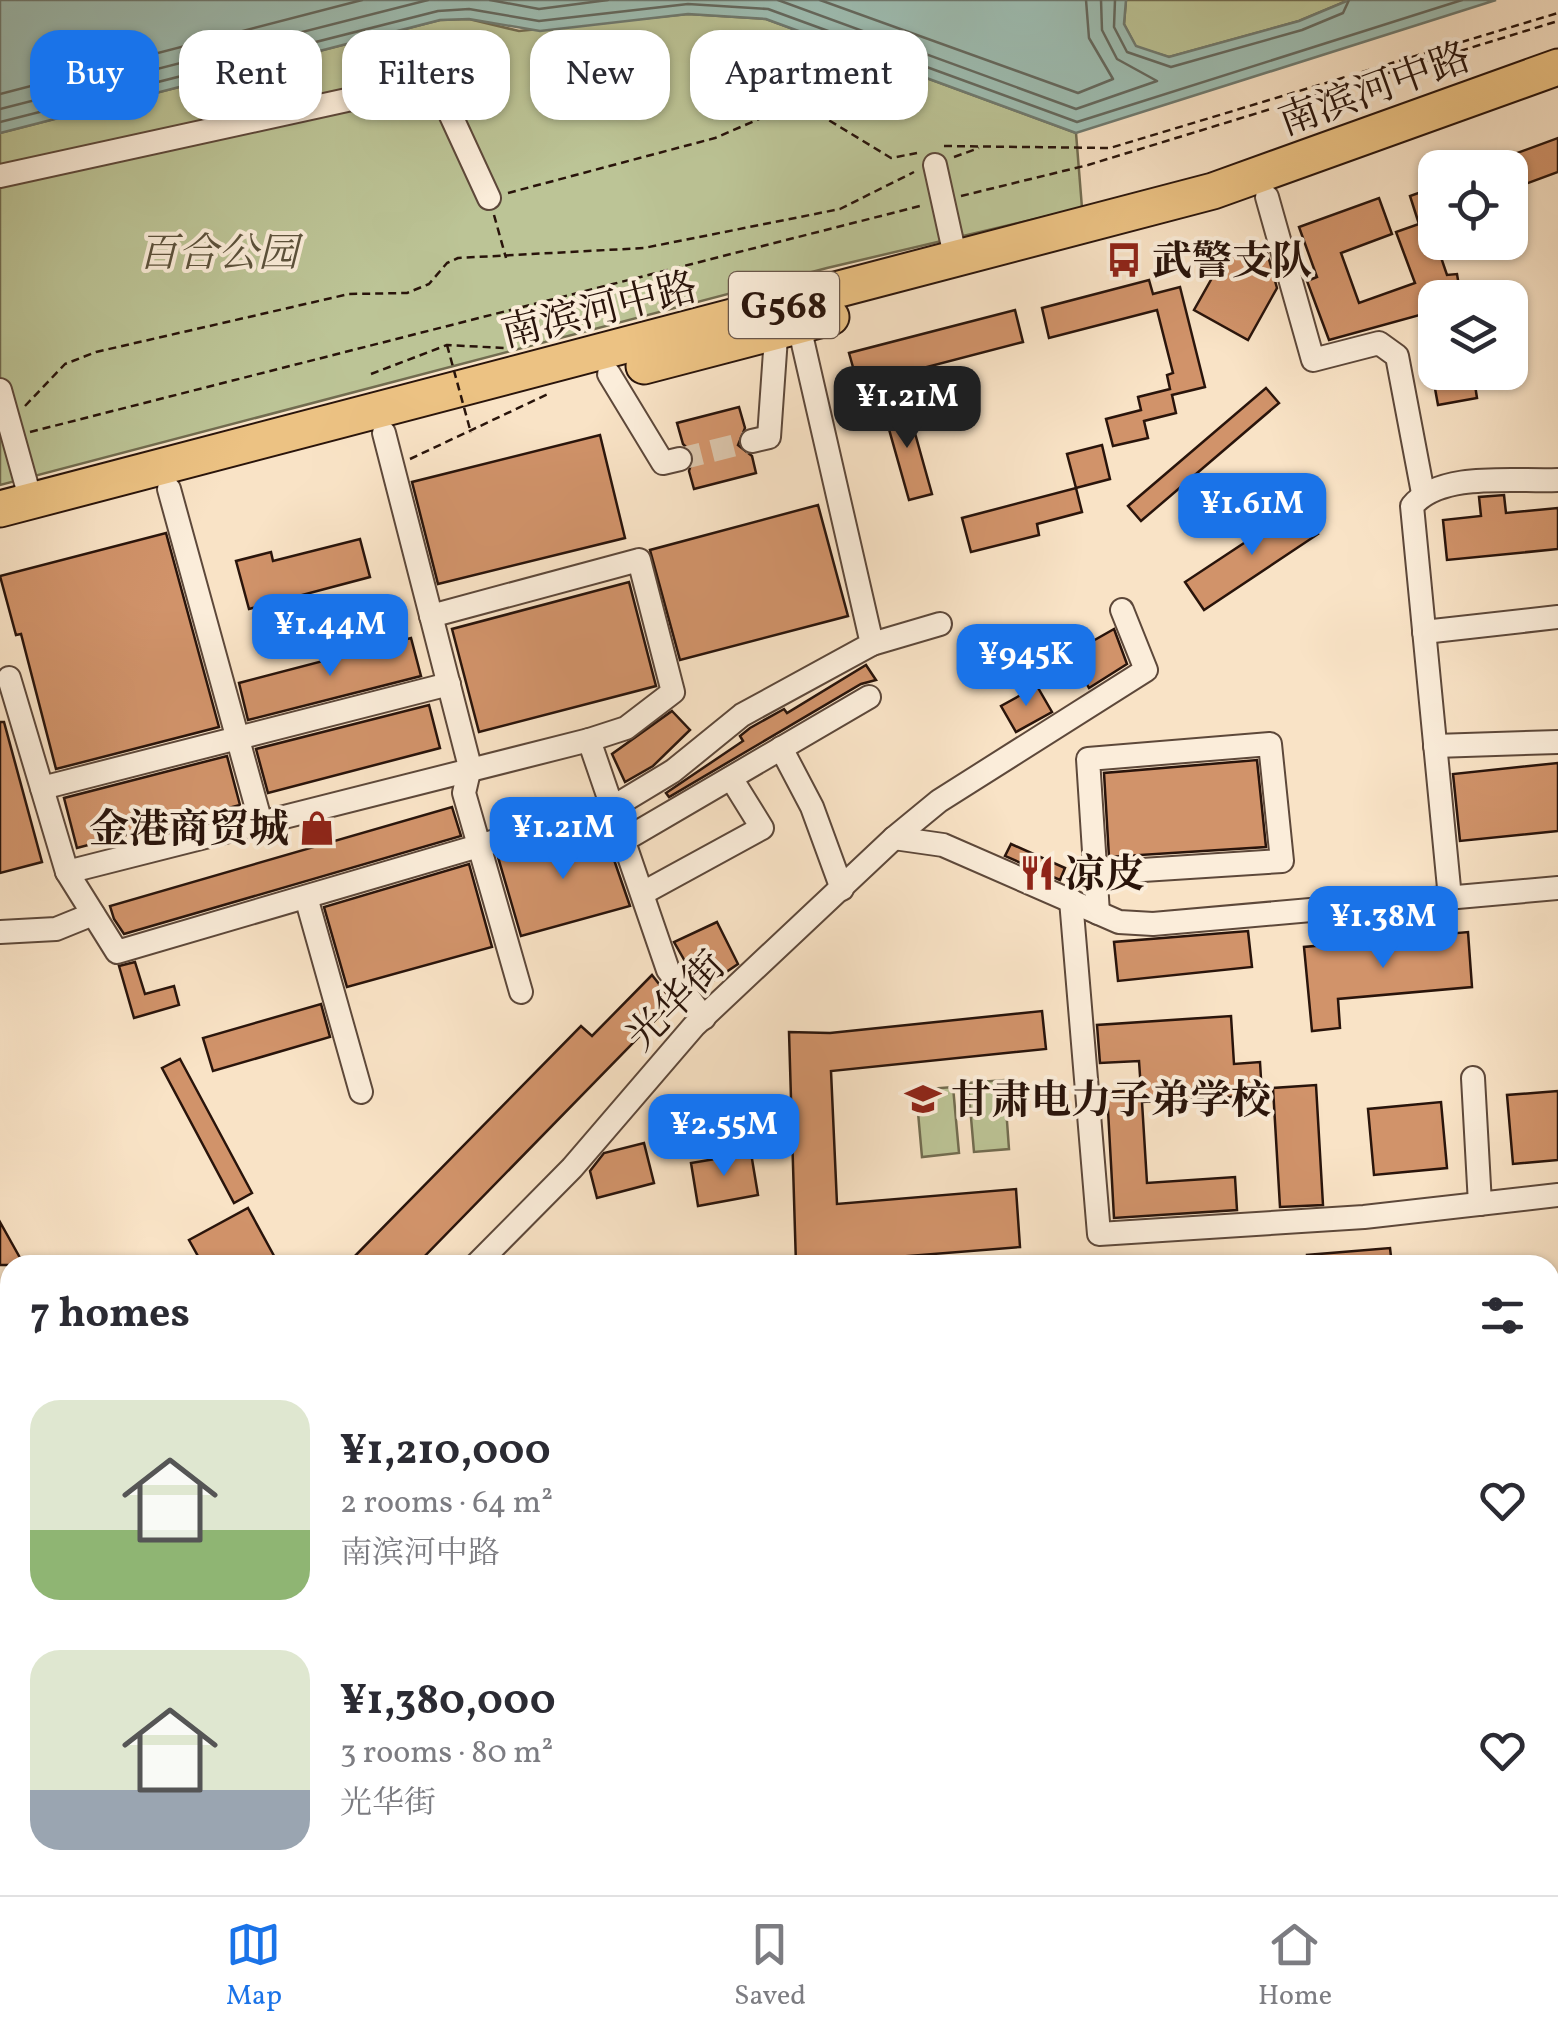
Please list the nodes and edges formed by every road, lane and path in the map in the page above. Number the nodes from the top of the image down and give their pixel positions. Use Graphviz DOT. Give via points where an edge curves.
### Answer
graph roads {
  1 [pos="1558,13"];
  2 [pos="1558,21"];
  3 [pos="1558,67"];
  4 [pos="1558,93"];
  5 [pos="981,148"];
  6 [pos="935,164"];
  7 [pos="0,176"];
  8 [pos="1268,197"];
  9 [pos="489,198"];
  10 [pos="942,201"];
  11 [pos="506,258"];
  12 [pos="956,260"];
  13 [pos="784,322"];
  14 [pos="447,345"];
  15 [pos="519,349"];
  16 [pos="371,374"];
  17 [pos="609,374"];
  18 [pos="562,386"];
  19 [pos="0,390"];
  20 [pos="471,433"];
  21 [pos="14,436"];
  22 [pos="752,441"];
  23 [pos="388,450"];
  24 [pos="680,458"];
  25 [pos="1558,480"];
  26 [pos="170,489"];
  27 [pos="1423,493"];
  28 [pos="15,505"];
  29 [pos="0,534"];
  30 [pos="1122,610"];
  31 [pos="431,616"];
  32 [pos="1558,617"];
  33 [pos="940,624"];
  34 [pos="1424,632"];
  35 [pos="872,644"];
  36 [pos="10,678"];
  37 [pos="449,684"];
  38 [pos="869,698"];
  39 [pos="238,738"];
  40 [pos="589,740"];
  41 [pos="1558,742"];
  42 [pos="1435,746"];
  43 [pos="781,748"];
  44 [pos="470,767"];
  45 [pos="731,778"];
  46 [pos="42,788"];
  47 [pos="615,806"];
  48 [pos="261,823"];
  49 [pos="894,838"];
  50 [pos="626,839"];
  51 [pos="479,846"];
  52 [pos="68,872"];
  53 [pos="1096,873"];
  54 [pos="1558,888"];
  55 [pos="842,889"];
  56 [pos="643,892"];
  57 [pos="306,897"];
  58 [pos="1450,898"];
  59 [pos="1071,900"];
  60 [pos="1098,913"];
  61 [pos="93,914"];
  62 [pos="0,932"];
  63 [pos="521,992"];
  64 [pos="704,1018"];
  65 [pos="1473,1078"];
  66 [pos="361,1092"];
  67 [pos="1558,1195"];
  68 [pos="1480,1204"];
  69 [pos="486,1255"];
  1 -- 5 [label="path" via="1110,148"];
  2 -- 10 [label="path" via="1088,165"];
  3 -- 12 [label="highway, 南滨河中路 / G568" via="1214,191"];
  4 -- 8 [label="highway, 南滨河中路 / G568"];
  5 -- 6 [label="path"];
  5 -- 9 [label="path" via="947,146 891,158 812,110 787,107 715,138"];
  6 -- 10 [label="street"];
  6 -- 11 [label="path" via="840,209 644,248"];
  7 -- 9 [label="street" via="380,93 448,107"];
  8 -- 13 [label="highway, 南滨河中路 / G568"];
  8 -- 27 [label="street" via="1313,360 1379,344 1396,356"];
  9 -- 11 [label="path"];
  10 -- 12 [label="street"];
  10 -- 21 [label="path"];
  11 -- 21 [label="path" via="458,258 429,284 407,292 348,294 96,352 66,364 38,388"];
  12 -- 13 [label="highway, 南滨河中路 / G568"];
  13 -- 17 [label="highway, 南滨河中路 / G568"];
  13 -- 22 [label="street" via="769,437"];
  13 -- 28 [label="highway, 南滨河中路 / G568"];
  13 -- 35 [label="street"];
  14 -- 15 [label="path"];
  14 -- 16 [label="path"];
  14 -- 20 [label="path, bridge"];
  17 -- 18 [label="highway, 南滨河中路 / G568"];
  17 -- 24 [label="street" via="663,462"];
  18 -- 20 [label="path"];
  18 -- 23 [label="highway, 南滨河中路 / G568"];
  19 -- 21 [label="street"];
  20 -- 23 [label="path"];
  21 -- 28 [label="street"];
  23 -- 26 [label="highway, 南滨河中路 / G568"];
  23 -- 31 [label="street"];
  25 -- 27 [label="street"];
  26 -- 29 [label="highway, 南滨河中路 / G568"];
  26 -- 39 [label="street"];
  27 -- 34 [label="street" via="1412,506"];
  30 -- 49 [label="street, 光华街" via="1146,670 939,801"];
  31 -- 37 [label="street"];
  31 -- 40 [label="street" via="640,560 673,692 626,728"];
  32 -- 34 [label="street"];
  33 -- 35 [label="street"];
  34 -- 42 [label="street"];
  35 -- 47 [label="street" via="742,715 673,771"];
  36 -- 46 [label="street"];
  37 -- 39 [label="street"];
  37 -- 44 [label="street"];
  38 -- 43 [label="street"];
  39 -- 46 [label="street"];
  39 -- 48 [label="street"];
  40 -- 44 [label="street"];
  40 -- 47 [label="street"];
  41 -- 42 [label="street"];
  42 -- 58 [label="street"];
  43 -- 45 [label="street"];
  43 -- 55 [label="street" via="812,807"];
  44 -- 48 [label="street"];
  44 -- 51 [label="street" via="464,793"];
  45 -- 50 [label="street"];
  45 -- 56 [label="street" via="762,828"];
  46 -- 52 [label="street"];
  47 -- 50 [label="street"];
  47 -- 51 [label="street"];
  48 -- 52 [label="street"];
  49 -- 55 [label="street, 光华街"];
  49 -- 59 [label="street" via="943,845"];
  50 -- 56 [label="street"];
  51 -- 57 [label="street"];
  51 -- 63 [label="street"];
  52 -- 61 [label="street"];
  53 -- 53 [label="street" via="1088,760 1270,744 1282,860"];
  53 -- 60 [label="street"];
  54 -- 58 [label="street"];
  55 -- 64 [label="street, 光华街"];
  56 -- 64 [label="street" via="668,970"];
  57 -- 61 [label="street" via="117,952"];
  57 -- 66 [label="street"];
  58 -- 60 [label="street" via="1153,924"];
  59 -- 60 [label="street"];
  59 -- 68 [label="street" via="1099,1234"];
  61 -- 62 [label="street" via="56,929"];
  64 -- 69 [label="street, 光华街"];
  65 -- 68 [label="street"];
  67 -- 68 [label="street"];
}
